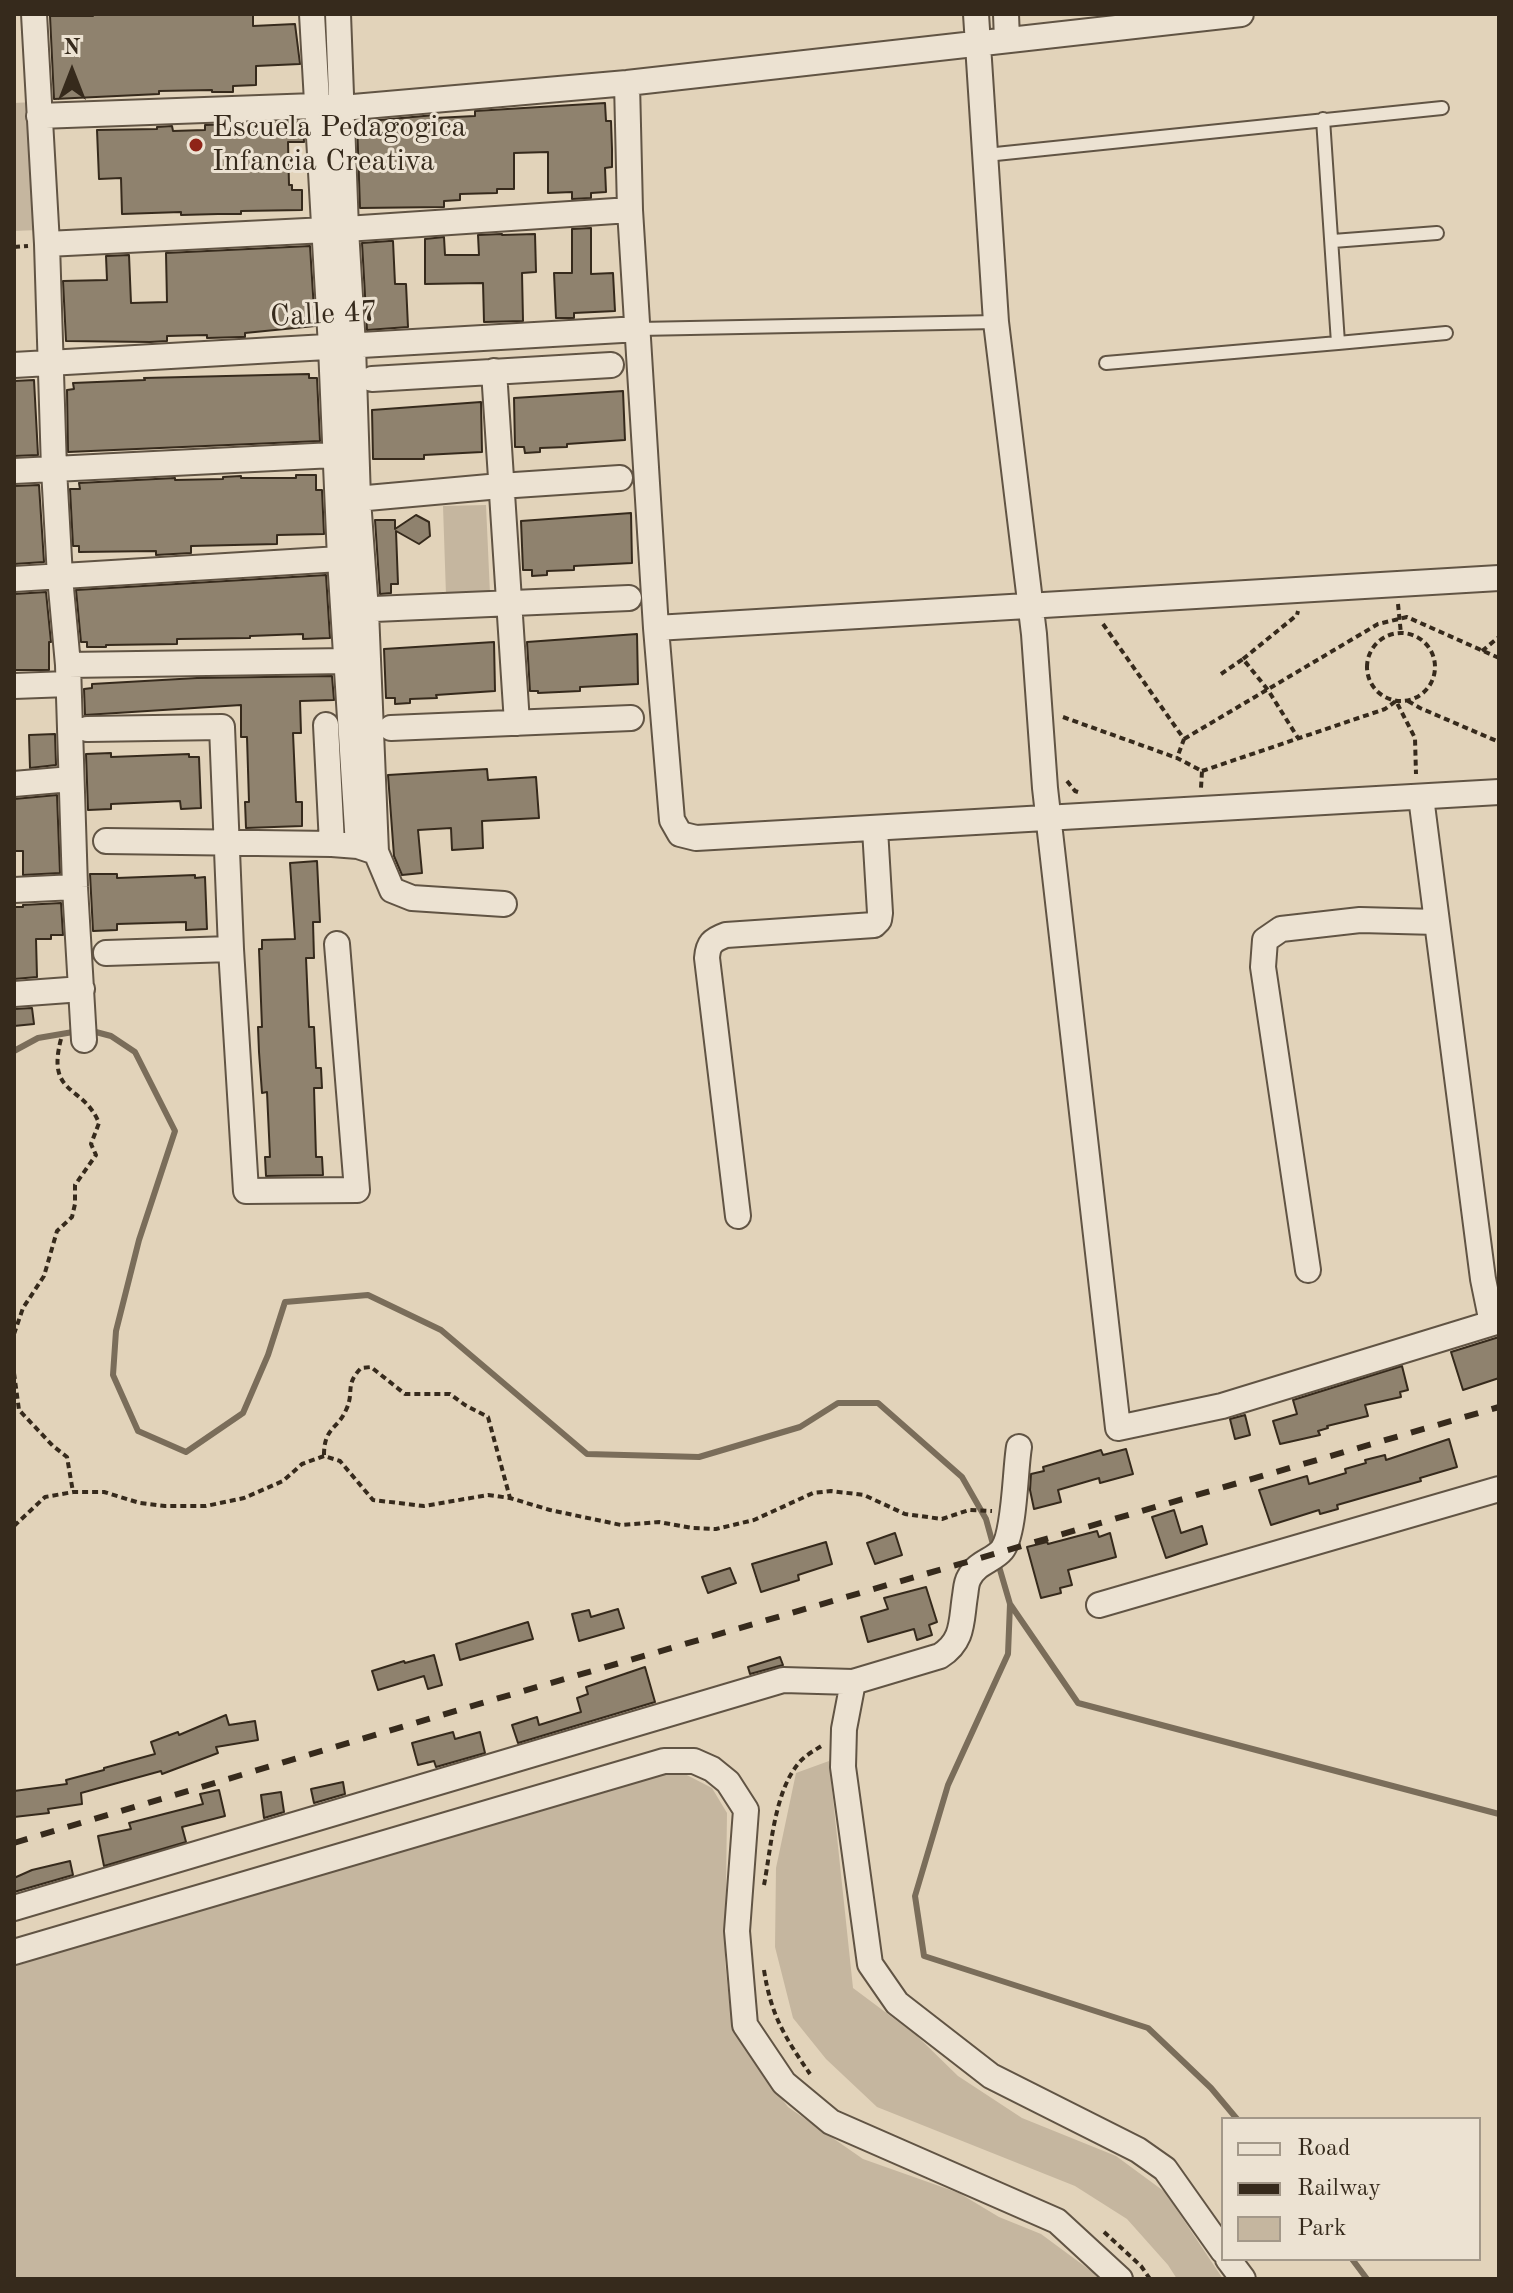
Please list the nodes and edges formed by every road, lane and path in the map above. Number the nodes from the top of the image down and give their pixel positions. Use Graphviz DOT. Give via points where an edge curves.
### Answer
graph roads {
  1 [pos="34,14"];
  2 [pos="312,14"];
  3 [pos="338,14"];
  4 [pos="976,14"];
  5 [pos="1006,14"];
  6 [pos="1241,14"];
  7 [pos="1007,40"];
  8 [pos="978,43"];
  9 [pos="627,83"];
  10 [pos="315,106"];
  11 [pos="342,108"];
  12 [pos="1442,108"];
  13 [pos="39,116"];
  14 [pos="1323,119"];
  15 [pos="986,155"];
  16 [pos="630,210"];
  17 [pos="335,229"];
  18 [pos="1437,233"];
  19 [pos="1333,241"];
  20 [pos="47,244"];
  21 [pos="996,322"];
  22 [pos="639,329"];
  23 [pos="1446,333"];
  24 [pos="1338,343"];
  25 [pos="342,346"];
  26 [pos="51,363"];
  27 [pos="1106,363"];
  28 [pos="14,365"];
  29 [pos="611,365"];
  30 [pos="494,371"];
  31 [pos="372,379"];
  32 [pos="346,456"];
  33 [pos="54,469"];
  34 [pos="14,471"];
  35 [pos="620,478"];
  36 [pos="500,486"];
  37 [pos="348,500"];
  38 [pos="340,559"];
  39 [pos="60,577"];
  40 [pos="1499,578"];
  41 [pos="14,579"];
  42 [pos="629,598"];
  43 [pos="510,602"];
  44 [pos="1302,602"];
  45 [pos="1030,606"];
  46 [pos="355,610"];
  47 [pos="1096,615"];
  48 [pos="1399,618"];
  49 [pos="656,628"];
  50 [pos="1401,634"];
  51 [pos="1499,637"];
  52 [pos="1482,651"];
  53 [pos="1499,658"];
  54 [pos="1243,659"];
  55 [pos="346,661"];
  56 [pos="68,674"];
  57 [pos="1221,674"];
  58 [pos="14,686"];
  59 [pos="1268,690"];
  60 [pos="1396,701"];
  61 [pos="1408,701"];
  62 [pos="1060,716"];
  63 [pos="631,718"];
  64 [pos="517,723"];
  65 [pos="326,725"];
  66 [pos="391,728"];
  67 [pos="87,729"];
  68 [pos="1298,738"];
  69 [pos="1184,739"];
  70 [pos="1499,742"];
  71 [pos="1177,758"];
  72 [pos="1202,771"];
  73 [pos="71,779"];
  74 [pos="1065,779"];
  75 [pos="14,784"];
  76 [pos="1418,786"];
  77 [pos="1201,788"];
  78 [pos="1499,792"];
  79 [pos="1086,795"];
  80 [pos="1049,819"];
  81 [pos="875,829"];
  82 [pos="106,841"];
  83 [pos="226,844"];
  84 [pos="332,844"];
  85 [pos="367,849"];
  86 [pos="75,887"];
  87 [pos="14,890"];
  88 [pos="504,904"];
  89 [pos="1437,922"];
  90 [pos="337,944"];
  91 [pos="231,949"];
  92 [pos="106,953"];
  93 [pos="82,989"];
  94 [pos="14,994"];
  95 [pos="73,1038"];
  96 [pos="738,1216"];
  97 [pos="1308,1270"];
  98 [pos="1495,1322"];
  99 [pos="14,1334"];
  100 [pos="14,1373"];
  101 [pos="1019,1447"];
  102 [pos="324,1456"];
  103 [pos="1499,1489"];
  104 [pos="73,1492"];
  105 [pos="510,1498"];
  106 [pos="1012,1512"];
  107 [pos="14,1526"];
  108 [pos="1099,1605"];
  109 [pos="853,1682"];
  110 [pos="844,1729"];
  111 [pos="763,1890"];
  112 [pos="14,1908"];
  113 [pos="14,1952"];
  114 [pos="762,1956"];
  115 [pos="819,2083"];
  116 [pos="1098,2228"];
  117 [pos="1221,2248"];
  118 [pos="1230,2261"];
  119 [pos="1120,2279"];
  120 [pos="1150,2279"];
  121 [pos="1243,2279"];
  1 -- 13 [label="street"];
  2 -- 10 [label="street"];
  3 -- 11 [label="street"];
  4 -- 8 [label="street"];
  5 -- 7 [label="street"];
  6 -- 7 [label="street"];
  7 -- 8 [label="street"];
  8 -- 9 [label="street"];
  8 -- 15 [label="street"];
  9 -- 11 [label="street"];
  9 -- 16 [label="street"];
  10 -- 11 [label="street"];
  10 -- 13 [label="street"];
  10 -- 17 [label="street"];
  11 -- 17 [label="street"];
  12 -- 14 [label="lane"];
  13 -- 20 [label="street"];
  14 -- 15 [label="lane"];
  14 -- 19 [label="lane"];
  15 -- 21 [label="street"];
  16 -- 17 [label="street"];
  16 -- 22 [label="street"];
  17 -- 20 [label="street"];
  17 -- 25 [label="street"];
  18 -- 19 [label="lane"];
  19 -- 24 [label="lane"];
  20 -- 26 [label="street"];
  21 -- 22 [label="lane"];
  21 -- 45 [label="street"];
  22 -- 25 [label="street, Calle 47"];
  22 -- 49 [label="street"];
  23 -- 24 [label="lane"];
  24 -- 27 [label="lane"];
  25 -- 26 [label="street, Calle 47"];
  25 -- 32 [label="street"];
  26 -- 28 [label="street, Calle 47"];
  26 -- 33 [label="street"];
  29 -- 30 [label="street"];
  30 -- 31 [label="street"];
  30 -- 36 [label="street"];
  32 -- 33 [label="street"];
  32 -- 37 [label="street"];
  33 -- 34 [label="street"];
  33 -- 39 [label="street"];
  35 -- 36 [label="street"];
  36 -- 37 [label="street"];
  36 -- 43 [label="street"];
  37 -- 38 [label="street"];
  37 -- 46 [label="street"];
  38 -- 39 [label="street"];
  38 -- 46 [label="street"];
  39 -- 41 [label="street"];
  39 -- 56 [label="street"];
  40 -- 45 [label="street"];
  42 -- 43 [label="street"];
  43 -- 46 [label="street"];
  43 -- 64 [label="street"];
  44 -- 54 [label="path" via="1297,615"];
  45 -- 49 [label="street"];
  45 -- 80 [label="street"];
  46 -- 55 [label="street"];
  46 -- 85 [label="street"];
  47 -- 69 [label="path"];
  48 -- 50 [label="path"];
  48 -- 52 [label="path"];
  48 -- 59 [label="path" via="1378,624"];
  49 -- 81 [label="street" via="672,820 680,834 696,838"];
  50 -- 60 [label="path" via="1374,646 1367,668 1375,690"];
  50 -- 61 [label="path" via="1427,645 1436,667 1428,689"];
  51 -- 52 [label="path"];
  52 -- 53 [label="path"];
  54 -- 57 [label="path"];
  54 -- 59 [label="path"];
  55 -- 56 [label="street"];
  55 -- 85 [label="street"];
  56 -- 58 [label="street"];
  56 -- 73 [label="street"];
  59 -- 68 [label="path"];
  59 -- 69 [label="path"];
  60 -- 61 [label="path"];
  60 -- 68 [label="path"];
  60 -- 76 [label="path" via="1415,738"];
  61 -- 70 [label="path"];
  62 -- 71 [label="path"];
  63 -- 64 [label="street"];
  64 -- 66 [label="street"];
  65 -- 84 [label="street"];
  67 -- 83 [label="street" via="222,727"];
  68 -- 72 [label="path"];
  69 -- 71 [label="path"];
  71 -- 72 [label="path"];
  72 -- 77 [label="path"];
  73 -- 75 [label="street"];
  73 -- 86 [label="street"];
  74 -- 79 [label="path"];
  76 -- 78 [label="street"];
  76 -- 80 [label="street"];
  76 -- 89 [label="street"];
  80 -- 81 [label="street"];
  80 -- 98 [label="street" via="1118,1428 1222,1406"];
  81 -- 96 [label="street" via="880,913 874,925 726,935 708,946"];
  82 -- 83 [label="street"];
  83 -- 84 [label="street"];
  83 -- 91 [label="street"];
  84 -- 85 [label="street"];
  85 -- 88 [label="street" via="392,890 412,898"];
  86 -- 87 [label="street"];
  86 -- 93 [label="street"];
  89 -- 97 [label="street" via="1360,920 1281,929 1265,940 1263,967"];
  89 -- 98 [label="street" via="1483,1279"];
  90 -- 91 [label="street" via="357,1190 246,1191"];
  91 -- 92 [label="street"];
  93 -- 94 [label="street"];
  93 -- 95 [label="street"];
  95 -- 99 [label="path" via="58,1052 57,1070 71,1092 94,1111 99,1123 91,1144 96,1155 75,1185 72,1217 57,1231 44,1276"];
  100 -- 104 [label="path" via="19,1410 67,1457"];
  101 -- 106 [label="street"];
  102 -- 104 [label="path" via="244,1498 206,1506 165,1506 104,1492"];
  102 -- 105 [label="path" via="340,1461 373,1500 424,1506 488,1495"];
  102 -- 105 [label="path" via="324,1441 346,1411 350,1380 361,1368 371,1367 405,1394 450,1394 488,1417"];
  103 -- 108 [label="street"];
  104 -- 107 [label="path" via="45,1497"];
  105 -- 106 [label="path" via="621,1525 659,1522 716,1529 831,1491 864,1495 905,1514 942,1519 969,1510"];
  106 -- 109 [label="street" via="1002,1550 968,1579 958,1639 951,1649"];
  109 -- 110 [label="street"];
  109 -- 112 [label="street" via="783,1680"];
  110 -- 111 [label="path" via="799,1762 787,1780"];
  110 -- 117 [label="street" via="843,1767 870,1964 897,2003 991,2076 1138,2150 1165,2169"];
  113 -- 119 [label="street" via="664,1761 694,1761 728,1782 746,1810 737,1931 745,2025 784,2083 831,2122 1057,2221"];
  114 -- 115 [label="path" via="769,1999 785,2037"];
  116 -- 120 [label="path"];
  118 -- 121 [label="street"];
}
